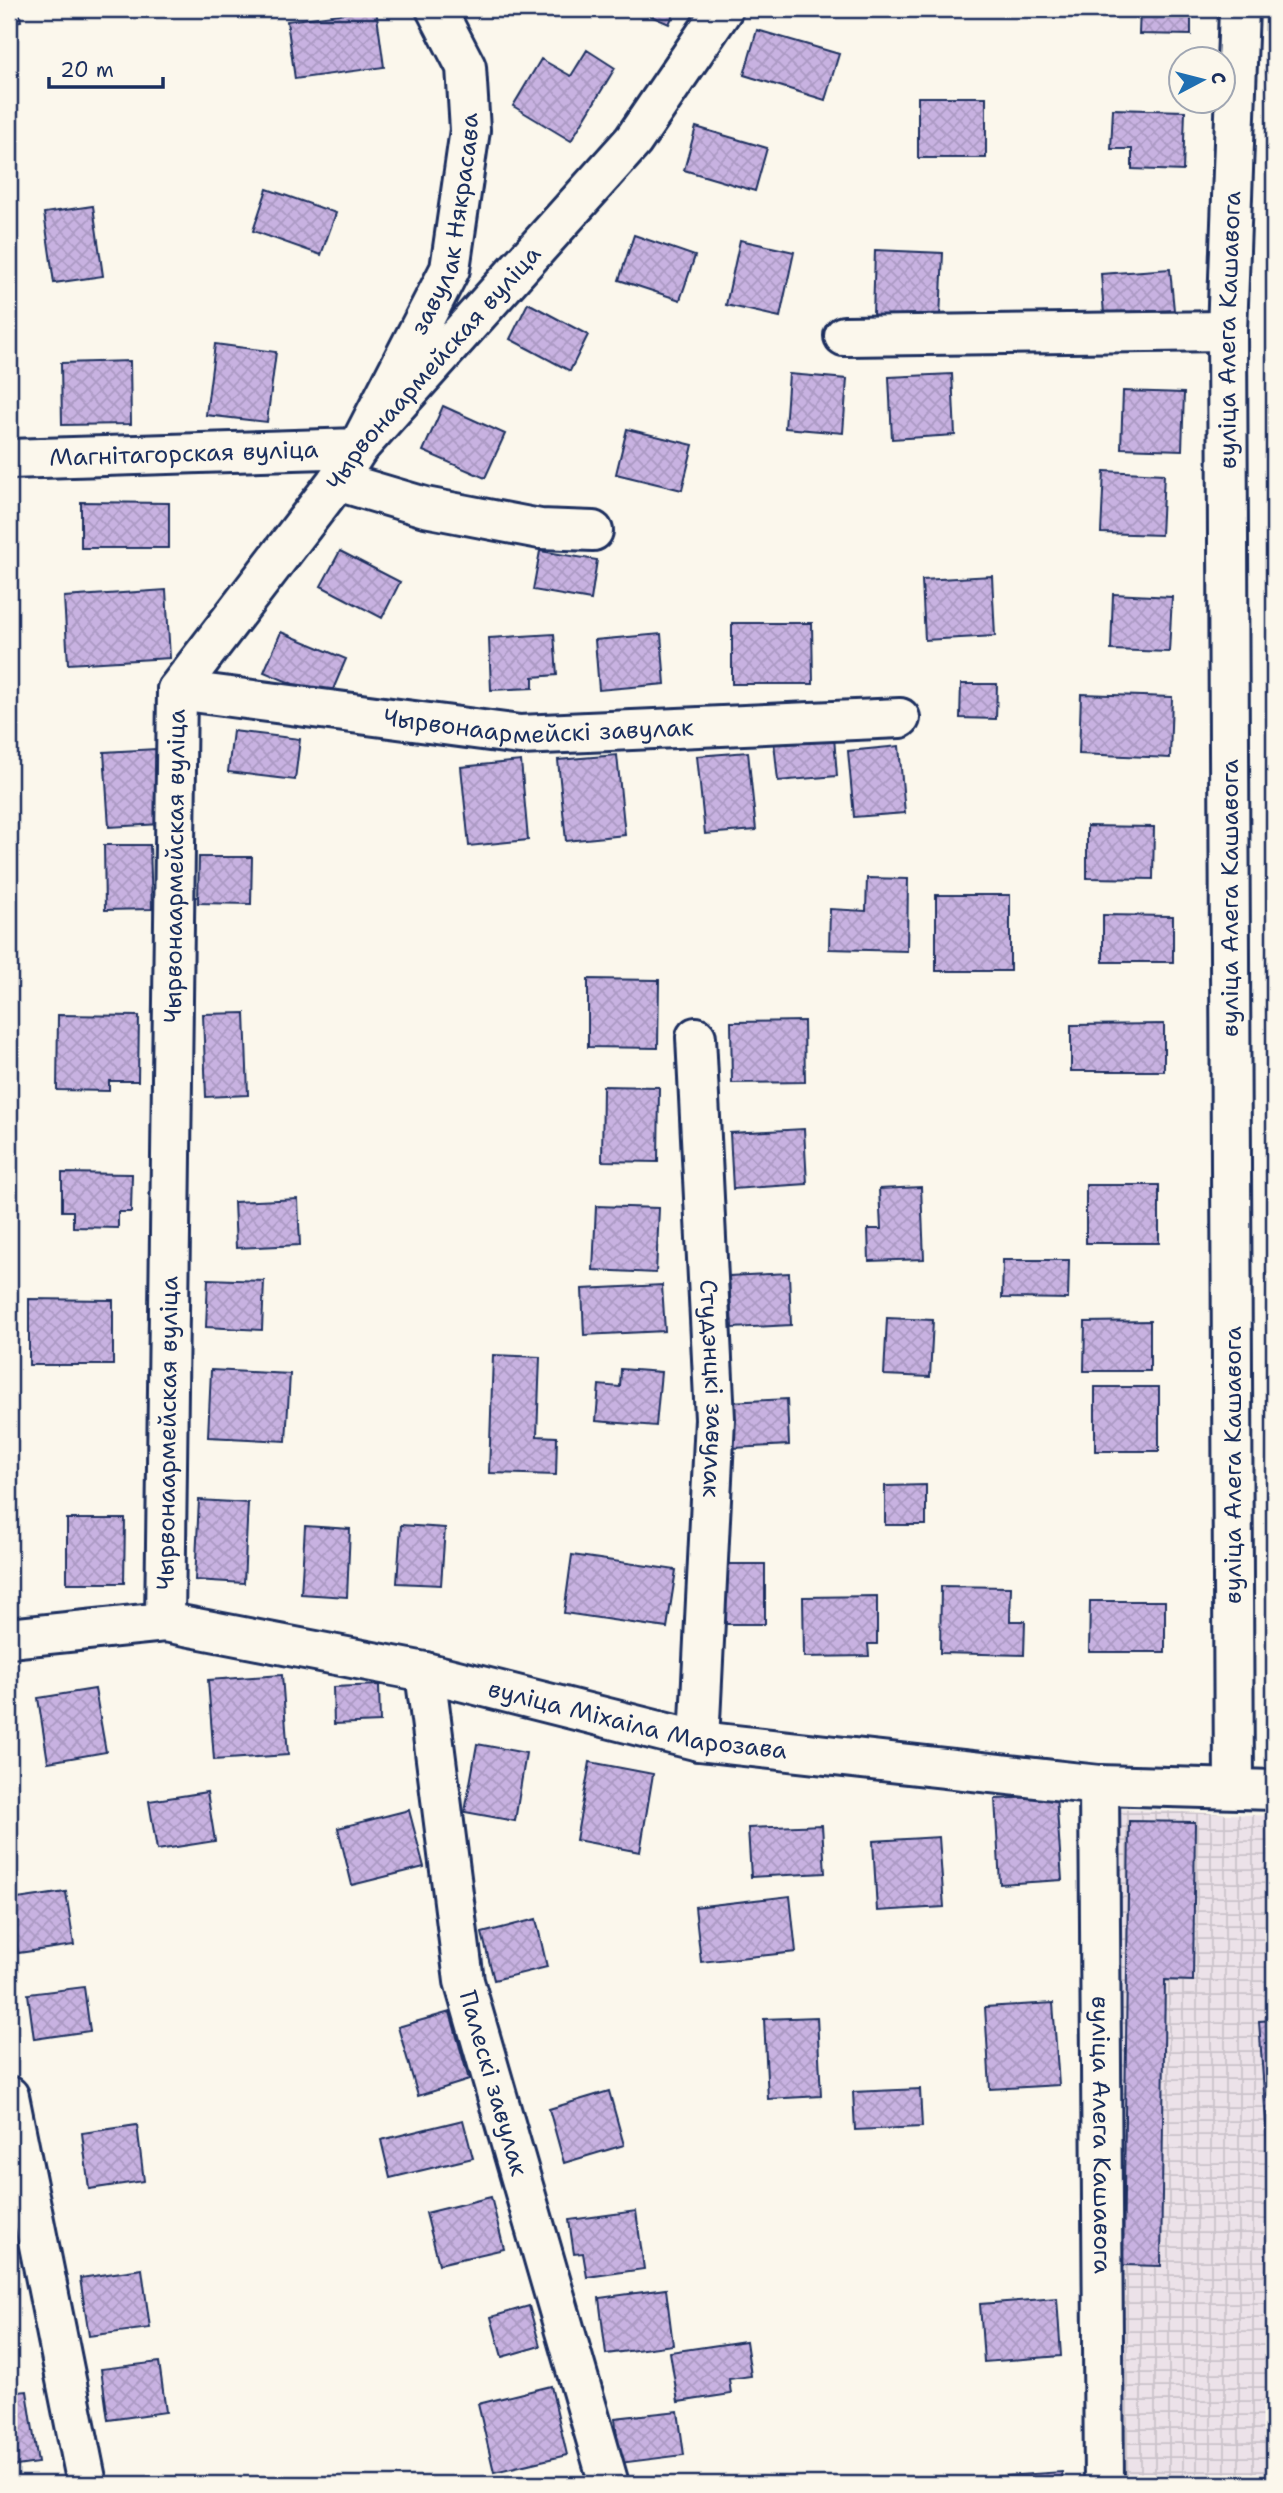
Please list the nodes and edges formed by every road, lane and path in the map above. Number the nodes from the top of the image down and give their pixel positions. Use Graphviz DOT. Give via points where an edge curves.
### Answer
graph roads {
  1 [pos="436,9"];
  2 [pos="447,9"];
  3 [pos="723,9"];
  4 [pos="1239,9"];
  5 [pos="466,67"];
  6 [pos="1227,331"];
  7 [pos="844,336"];
  8 [pos="358,448"];
  9 [pos="9,459"];
  10 [pos="337,481"];
  11 [pos="593,531"];
  12 [pos="177,690"];
  13 [pos="900,718"];
  14 [pos="696,1037"];
  15 [pos="165,1622"];
  16 [pos="9,1638"];
  17 [pos="425,1672"];
  18 [pos="699,1741"];
  19 [pos="1099,1785"];
  20 [pos="1234,1788"];
  21 [pos="1274,1790"];
  22 [pos="9,2096"];
  23 [pos="87,2484"];
  24 [pos="609,2484"];
  25 [pos="1104,2484"];
  1 -- 5 [label="street, завулак Някрасава"];
  2 -- 5 [label="street, завулак Някрасава"];
  3 -- 8 [label="street, Чырвонаармейская вуліца" via="633,141"];
  4 -- 6 [label="street, вуліца Алега Кашавога"];
  5 -- 8 [label="street, завулак Някрасава" via="470,130 450,269"];
  6 -- 7 [label="street"];
  6 -- 20 [label="street, вуліца Алега Кашавога"];
  8 -- 9 [label="street, Магнітагорская вуліца"];
  8 -- 10 [label="street, Чырвонаармейская вуліца"];
  10 -- 11 [label="street" via="437,509 540,529"];
  10 -- 12 [label="street, Чырвонаармейская вуліца"];
  12 -- 13 [label="street, Чырвонаармейскі завулак" via="520,735"];
  12 -- 15 [label="street, Чырвонаармейская вуліца"];
  14 -- 18 [label="street, Студэнцкі завулак" via="715,1419"];
  15 -- 16 [label="street, вуліца Міхаіла Марозава"];
  15 -- 17 [label="street, вуліца Міхаіла Марозава"];
  17 -- 18 [label="street, вуліца Міхаіла Марозава"];
  17 -- 24 [label="street, Палескі завулак" via="464,1981"];
  18 -- 19 [label="street, вуліца Міхаіла Марозава"];
  19 -- 20 [label="street, вуліца Міхаіла Марозава"];
  19 -- 25 [label="street, вуліца Алега Кашавога"];
  20 -- 21 [label="street, вуліца Міхаіла Марозава"];
  22 -- 23 [label="street"];
}
